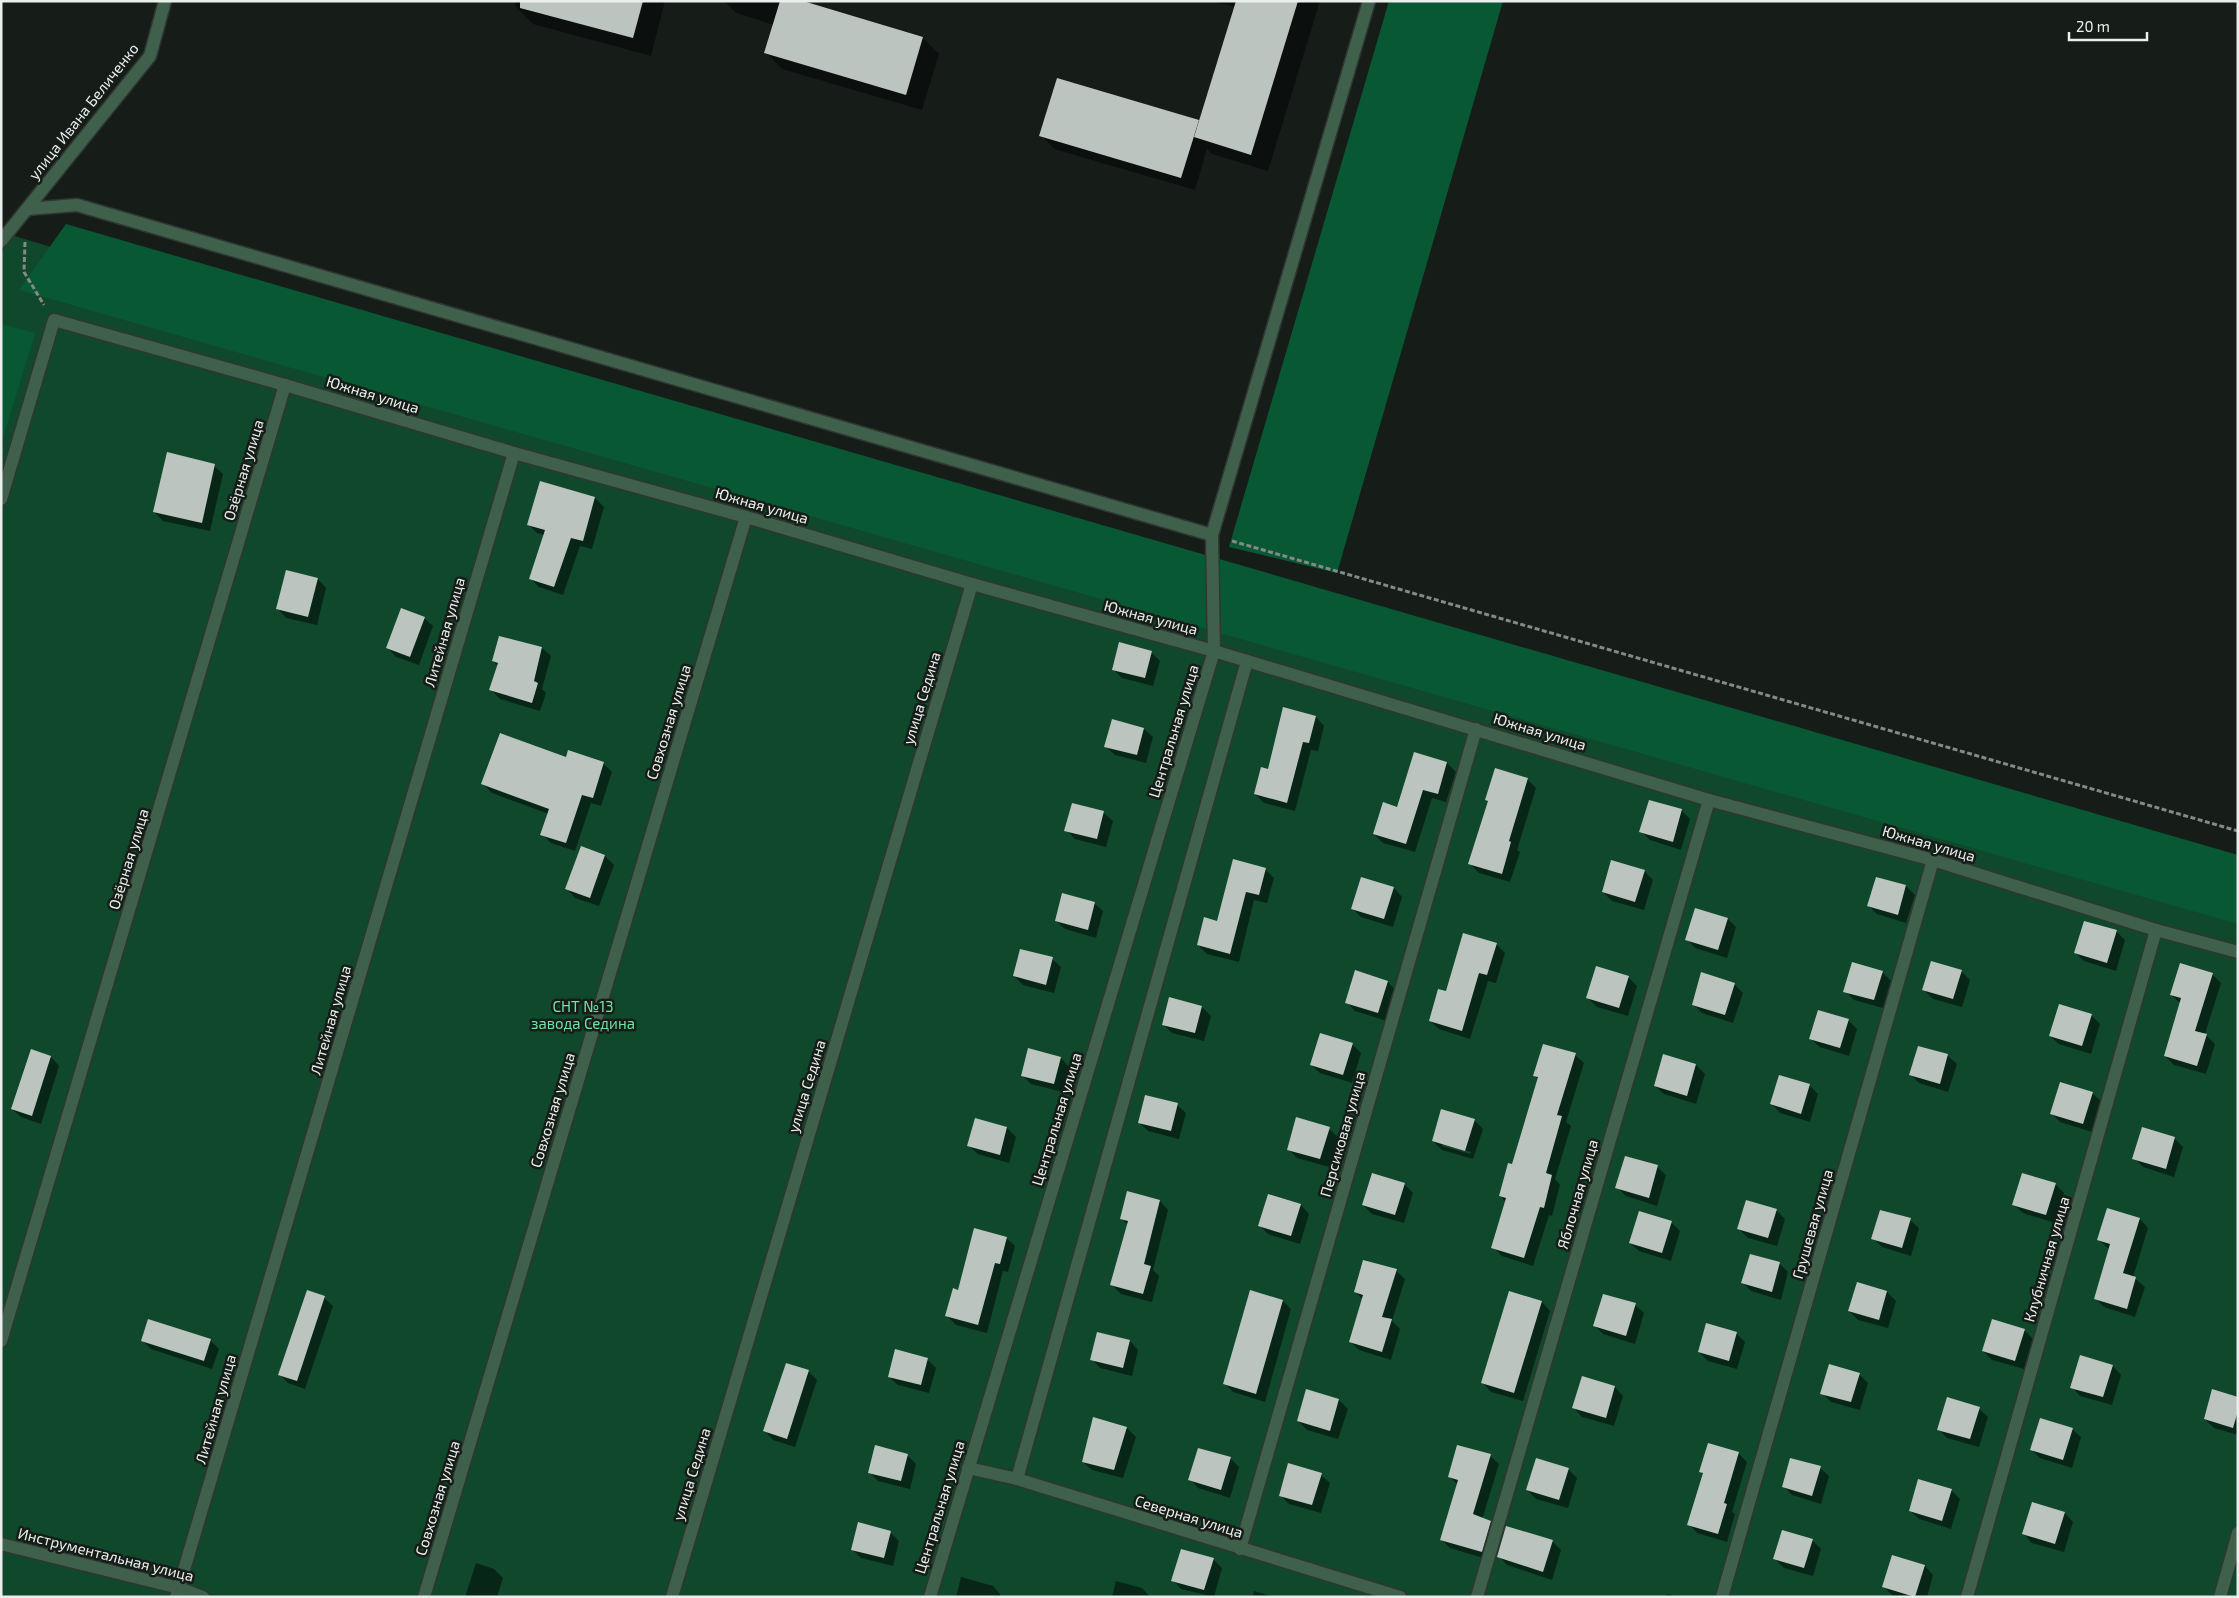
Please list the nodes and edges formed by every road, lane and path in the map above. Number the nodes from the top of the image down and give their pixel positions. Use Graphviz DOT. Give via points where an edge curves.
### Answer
graph roads {
  1 [pos="166,1"];
  2 [pos="1369,1"];
  3 [pos="27,209"];
  4 [pos="1,241"];
  5 [pos="54,320"];
  6 [pos="285,385"];
  7 [pos="514,453"];
  8 [pos="1,500"];
  9 [pos="746,517"];
  10 [pos="1212,535"];
  11 [pos="972,584"];
  12 [pos="1214,651"];
  13 [pos="1248,661"];
  14 [pos="1476,729"];
  15 [pos="1709,800"];
  16 [pos="2238,831"];
  17 [pos="1933,860"];
  18 [pos="2156,930"];
  19 [pos="2238,952"];
  20 [pos="1,1342"];
  21 [pos="968,1468"];
  22 [pos="1017,1479"];
  23 [pos="2238,1533"];
  24 [pos="1,1544"];
  25 [pos="1240,1549"];
  26 [pos="177,1592"];
  27 [pos="203,1597"];
  28 [pos="424,1597"];
  29 [pos="672,1597"];
  30 [pos="930,1597"];
  31 [pos="1400,1597"];
  32 [pos="1477,1597"];
  33 [pos="1722,1597"];
  34 [pos="1968,1597"];
  35 [pos="2220,1597"];
  1 -- 3 [label="street, улица Ивана Беличенко" via="150,56"];
  2 -- 10 [label="street, Центральная улица"];
  3 -- 4 [label="street, улица Ивана Беличенко"];
  3 -- 5 [label="path" via="24,272"];
  3 -- 10 [label="street" via="77,205"];
  5 -- 6 [label="street, Южная улица"];
  5 -- 8 [label="street"];
  6 -- 7 [label="street, Южная улица"];
  6 -- 20 [label="street, Озёрная улица"];
  7 -- 9 [label="street, Южная улица"];
  7 -- 26 [label="street, Литейная улица"];
  9 -- 11 [label="street, Южная улица"];
  9 -- 28 [label="street, Совхозная улица"];
  10 -- 12 [label="street, Центральная улица"];
  10 -- 16 [label="path"];
  11 -- 12 [label="street, Южная улица"];
  11 -- 29 [label="street, улица Седина"];
  12 -- 13 [label="street, Южная улица"];
  12 -- 21 [label="street, Центральная улица"];
  13 -- 14 [label="street, Южная улица"];
  13 -- 22 [label="street"];
  14 -- 15 [label="street, Южная улица"];
  14 -- 25 [label="street, Персиковая улица"];
  15 -- 17 [label="street, Южная улица"];
  15 -- 32 [label="street, Яблочная улица"];
  17 -- 18 [label="street, Южная улица"];
  17 -- 33 [label="street, Грушевая улица"];
  18 -- 19 [label="street, Южная улица"];
  18 -- 34 [label="street, Клубничная улица"];
  21 -- 22 [label="street, Северная улица"];
  21 -- 30 [label="street, Центральная улица"];
  22 -- 25 [label="street, Северная улица"];
  23 -- 35 [label="street"];
  24 -- 26 [label="street, Инструментальная улица"];
  25 -- 31 [label="street, Северная улица"];
  26 -- 27 [label="street, Инструментальная улица"];
}
